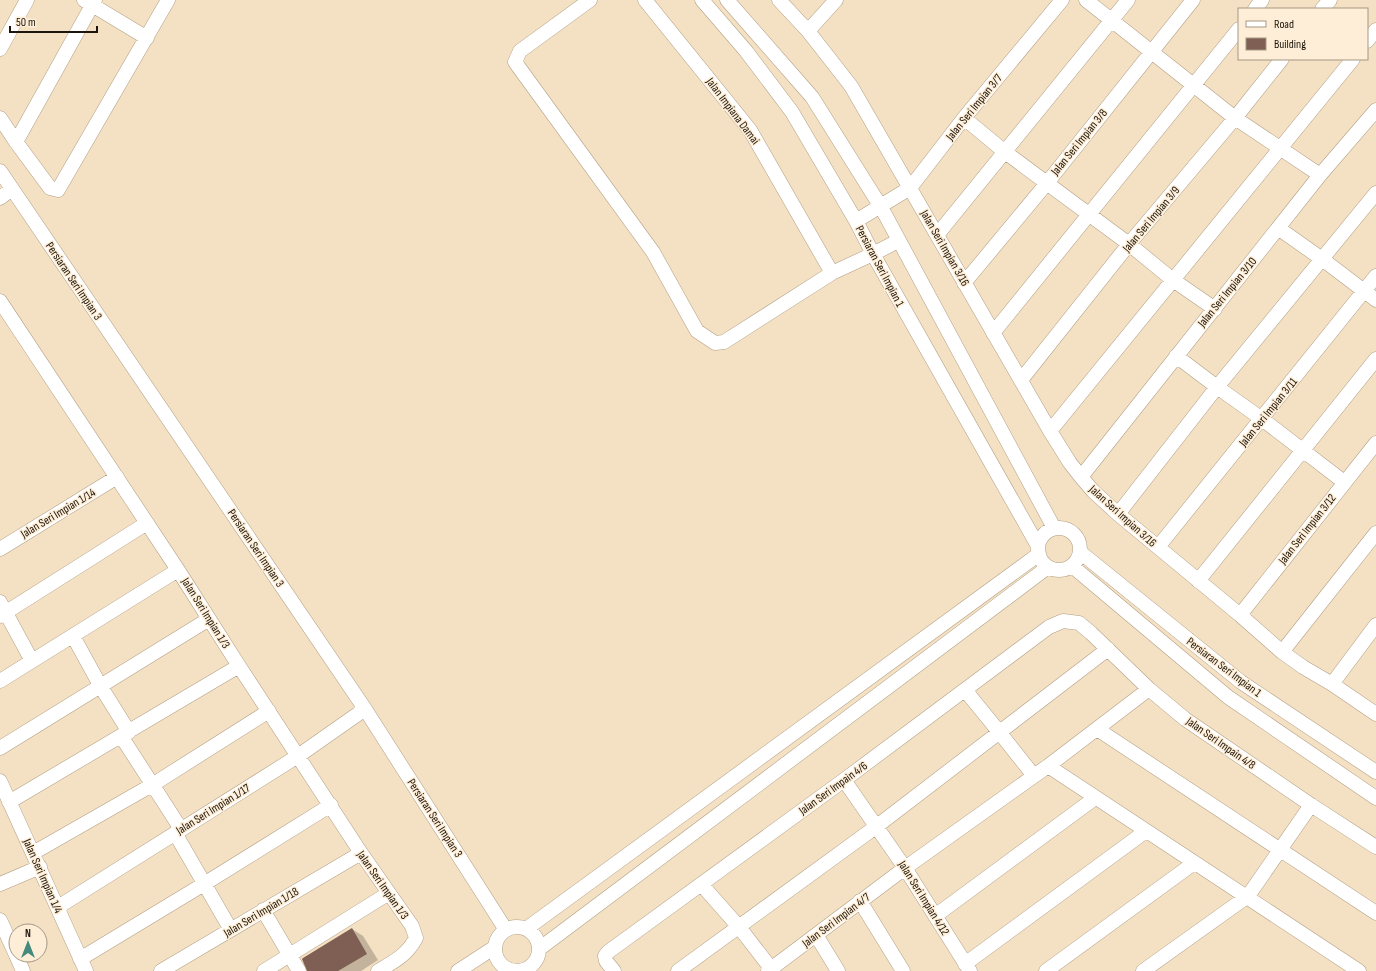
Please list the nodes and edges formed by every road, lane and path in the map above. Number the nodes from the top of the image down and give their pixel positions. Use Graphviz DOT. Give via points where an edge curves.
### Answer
graph roads {
  1 [pos="27,0"];
  2 [pos="168,0"];
  3 [pos="590,0"];
  4 [pos="645,0"];
  5 [pos="702,0"];
  6 [pos="727,0"];
  7 [pos="779,0"];
  8 [pos="836,0"];
  9 [pos="1062,0"];
  10 [pos="1086,0"];
  11 [pos="1128,0"];
  12 [pos="1193,0"];
  13 [pos="1262,0"];
  14 [pos="1330,0"];
  15 [pos="91,2"];
  16 [pos="1256,8"];
  17 [pos="1323,8"];
  18 [pos="1112,20"];
  19 [pos="1238,29"];
  20 [pos="1376,30"];
  21 [pos="808,31"];
  22 [pos="147,38"];
  23 [pos="1368,40"];
  24 [pos="0,49"];
  25 [pos="1151,52"];
  26 [pos="1281,60"];
  27 [pos="1352,60"];
  28 [pos="1193,86"];
  29 [pos="1375,113"];
  30 [pos="0,118"];
  31 [pos="964,118"];
  32 [pos="1235,118"];
  33 [pos="16,142"];
  34 [pos="1280,148"];
  35 [pos="1005,152"];
  36 [pos="0,171"];
  37 [pos="1320,175"];
  38 [pos="1047,183"];
  39 [pos="910,188"];
  40 [pos="12,189"];
  41 [pos="1376,193"];
  42 [pos="0,198"];
  43 [pos="881,207"];
  44 [pos="1088,214"];
  45 [pos="856,221"];
  46 [pos="1278,228"];
  47 [pos="937,235"];
  48 [pos="898,241"];
  49 [pos="1129,244"];
  50 [pos="873,254"];
  51 [pos="1322,259"];
  52 [pos="832,273"];
  53 [pos="1376,276"];
  54 [pos="1173,280"];
  55 [pos="964,283"];
  56 [pos="1364,291"];
  57 [pos="1376,300"];
  58 [pos="0,301"];
  59 [pos="1215,309"];
  60 [pos="993,333"];
  61 [pos="1176,356"];
  62 [pos="1376,359"];
  63 [pos="1021,380"];
  64 [pos="1217,387"];
  65 [pos="1262,420"];
  66 [pos="1050,431"];
  67 [pos="1374,449"];
  68 [pos="1301,451"];
  69 [pos="117,477"];
  70 [pos="1081,477"];
  71 [pos="1344,482"];
  72 [pos="1118,514"];
  73 [pos="147,522"];
  74 [pos="1054,528"];
  75 [pos="1376,533"];
  76 [pos="1158,548"];
  77 [pos="0,549"];
  78 [pos="1038,550"];
  79 [pos="1080,552"];
  80 [pos="1072,566"];
  81 [pos="1048,567"];
  82 [pos="178,570"];
  83 [pos="1198,581"];
  84 [pos="2,610"];
  85 [pos="1240,615"];
  86 [pos="209,619"];
  87 [pos="1079,623"];
  88 [pos="1376,625"];
  89 [pos="74,636"];
  90 [pos="1108,649"];
  91 [pos="1282,652"];
  92 [pos="32,661"];
  93 [pos="239,666"];
  94 [pos="0,681"];
  95 [pos="1332,684"];
  96 [pos="101,687"];
  97 [pos="1149,689"];
  98 [pos="965,690"];
  99 [pos="365,708"];
  100 [pos="269,711"];
  101 [pos="1376,713"];
  102 [pos="1097,729"];
  103 [pos="1000,732"];
  104 [pos="125,734"];
  105 [pos="0,748"];
  106 [pos="298,756"];
  107 [pos="1048,766"];
  108 [pos="1376,772"];
  109 [pos="1034,776"];
  110 [pos="844,780"];
  111 [pos="0,781"];
  112 [pos="152,785"];
  113 [pos="1096,798"];
  114 [pos="1376,798"];
  115 [pos="9,802"];
  116 [pos="331,806"];
  117 [pos="1311,806"];
  118 [pos="877,826"];
  119 [pos="178,831"];
  120 [pos="1146,831"];
  121 [pos="1376,847"];
  122 [pos="1281,850"];
  123 [pos="33,853"];
  124 [pos="361,853"];
  125 [pos="1194,863"];
  126 [pos="40,867"];
  127 [pos="905,868"];
  128 [pos="0,884"];
  129 [pos="204,884"];
  130 [pos="701,884"];
  131 [pos="389,893"];
  132 [pos="1248,896"];
  133 [pos="860,901"];
  134 [pos="58,907"];
  135 [pos="263,910"];
  136 [pos="1376,913"];
  137 [pos="935,916"];
  138 [pos="0,920"];
  139 [pos="739,927"];
  140 [pos="526,929"];
  141 [pos="231,930"];
  142 [pos="506,930"];
  143 [pos="816,935"];
  144 [pos="8,938"];
  145 [pos="495,948"];
  146 [pos="539,949"];
  147 [pos="289,956"];
  148 [pos="83,965"];
  149 [pos="967,967"];
  150 [pos="531,969"];
  151 [pos="505,970"];
  152 [pos="770,970"];
  153 [pos="161,971"];
  154 [pos="264,971"];
  155 [pos="299,971"];
  156 [pos="378,971"];
  157 [pos="458,971"];
  158 [pos="614,971"];
  159 [pos="678,971"];
  160 [pos="838,971"];
  161 [pos="903,971"];
  162 [pos="1046,971"];
  163 [pos="1143,971"];
  164 [pos="1359,971"];
  1 -- 24 [label="street"];
  2 -- 22 [label="street"];
  3 -- 52 [label="street" via="520,51 515,62 653,252 697,331 715,343 724,342"];
  4 -- 52 [label="street, Jalan Impiana Damai" via="750,130"];
  5 -- 45 [label="street, Persiaran Seri Impian 1" via="792,112"];
  6 -- 43 [label="street" via="812,97"];
  7 -- 21 [label="street, Jalan Seri Impian 3/16"];
  8 -- 21 [label="street"];
  9 -- 31 [label="street, Jalan Seri Impian 3/7"];
  10 -- 18 [label="street"];
  11 -- 18 [label="street"];
  12 -- 25 [label="street, Jalan Seri Impian 3/8"];
  13 -- 16 [label="street"];
  14 -- 17 [label="street"];
  15 -- 22 [label="street"];
  15 -- 33 [label="street"];
  18 -- 25 [label="street"];
  18 -- 35 [label="street"];
  19 -- 28 [label="street"];
  20 -- 23 [label="street"];
  21 -- 39 [label="street, Jalan Seri Impian 3/16" via="851,86"];
  22 -- 33 [label="street" via="58,190 50,188"];
  25 -- 28 [label="street"];
  25 -- 38 [label="street, Jalan Seri Impian 3/8"];
  26 -- 32 [label="street, Jalan Seri Impian 3/9"];
  27 -- 34 [label="street"];
  28 -- 32 [label="street"];
  28 -- 44 [label="street"];
  29 -- 37 [label="street, Jalan Seri Impian 3/10"];
  30 -- 33 [label="street"];
  31 -- 35 [label="street"];
  31 -- 39 [label="street, Jalan Seri Impian 3/7"];
  32 -- 34 [label="street"];
  32 -- 49 [label="street, Jalan Seri Impian 3/9"];
  34 -- 37 [label="street"];
  34 -- 54 [label="street"];
  35 -- 38 [label="street"];
  35 -- 47 [label="street"];
  36 -- 40 [label="street, Persiaran Seri Impian 3"];
  37 -- 46 [label="street, Jalan Seri Impian 3/10"];
  38 -- 44 [label="street"];
  38 -- 55 [label="street, Jalan Seri Impian 3/8"];
  39 -- 43 [label="street, Jalan Seri Impian 3/7"];
  39 -- 47 [label="street, Jalan Seri Impian 3/16"];
  40 -- 42 [label="street"];
  40 -- 99 [label="street, Persiaran Seri Impian 3"];
  41 -- 51 [label="street"];
  43 -- 45 [label="street, Jalan Seri Impian 3/7"];
  43 -- 48 [label="street"];
  44 -- 49 [label="street"];
  44 -- 60 [label="street"];
  45 -- 50 [label="street, Persiaran Seri Impian 1"];
  46 -- 51 [label="street"];
  46 -- 59 [label="street, Jalan Seri Impian 3/10"];
  47 -- 55 [label="street, Jalan Seri Impian 3/16"];
  48 -- 50 [label="street"];
  48 -- 74 [label="street"];
  49 -- 54 [label="street"];
  49 -- 63 [label="street, Jalan Seri Impian 3/9"];
  50 -- 52 [label="street"];
  50 -- 78 [label="street, Persiaran Seri Impian 1"];
  51 -- 56 [label="street"];
  51 -- 64 [label="street"];
  53 -- 56 [label="street, Jalan Seri Impian 3/11"];
  54 -- 59 [label="street"];
  54 -- 66 [label="street"];
  55 -- 60 [label="street, Jalan Seri Impian 3/16"];
  56 -- 57 [label="street"];
  56 -- 65 [label="street, Jalan Seri Impian 3/11"];
  58 -- 69 [label="street, Jalan Seri Impian 1/3"];
  59 -- 61 [label="street, Jalan Seri Impian 3/10"];
  60 -- 63 [label="street, Jalan Seri Impian 3/16"];
  61 -- 64 [label="street"];
  61 -- 70 [label="street, Jalan Seri Impian 3/10"];
  62 -- 68 [label="street"];
  63 -- 66 [label="street, Jalan Seri Impian 3/16"];
  64 -- 65 [label="street"];
  64 -- 72 [label="street"];
  65 -- 68 [label="street"];
  65 -- 76 [label="street, Jalan Seri Impian 3/11"];
  66 -- 70 [label="street, Jalan Seri Impian 3/16"];
  67 -- 71 [label="street, Jalan Seri Impian 3/12"];
  68 -- 71 [label="street"];
  68 -- 83 [label="street"];
  69 -- 73 [label="street, Jalan Seri Impian 1/3"];
  69 -- 77 [label="street, Jalan Seri Impian 1/14"];
  70 -- 72 [label="street, Jalan Seri Impian 3/16"];
  71 -- 85 [label="street, Jalan Seri Impian 3/12"];
  72 -- 76 [label="street, Jalan Seri Impian 3/16"];
  73 -- 82 [label="street, Jalan Seri Impian 1/3"];
  73 -- 84 [label="street"];
  74 -- 78 [label="street" via="1041,538"];
  74 -- 79 [label="street" via="1066,529 1076,536"];
  75 -- 91 [label="street"];
  76 -- 83 [label="street, Jalan Seri Impian 3/16"];
  78 -- 81 [label="street" via="1042,561"];
  78 -- 140 [label="street"];
  79 -- 80 [label="street"];
  79 -- 108 [label="street, Persiaran Seri Impian 1" via="1241,682"];
  80 -- 81 [label="street" via="1056,570"];
  80 -- 114 [label="street" via="1228,697"];
  81 -- 146 [label="street"];
  82 -- 86 [label="street, Jalan Seri Impian 1/3"];
  82 -- 89 [label="street"];
  83 -- 85 [label="street, Jalan Seri Impian 3/16"];
  84 -- 92 [label="street"];
  85 -- 91 [label="street, Jalan Seri Impian 3/16"];
  86 -- 93 [label="street, Jalan Seri Impian 1/3"];
  86 -- 96 [label="street"];
  87 -- 90 [label="street, Jalan Seri Impain 4/8"];
  87 -- 98 [label="street, Jalan Seri Impain 4/6" via="1063,621 1049,627"];
  88 -- 95 [label="street"];
  89 -- 92 [label="street"];
  89 -- 96 [label="street"];
  90 -- 97 [label="street, Jalan Seri Impain 4/8"];
  90 -- 103 [label="street"];
  91 -- 95 [label="street, Jalan Seri Impian 3/16"];
  92 -- 94 [label="street"];
  93 -- 100 [label="street, Jalan Seri Impian 1/3"];
  93 -- 104 [label="street"];
  95 -- 101 [label="street, Jalan Seri Impian 3/16"];
  96 -- 104 [label="street"];
  96 -- 105 [label="street"];
  97 -- 102 [label="street, Jalan Seri Impian 4/7"];
  97 -- 117 [label="street, Jalan Seri Impain 4/8" via="1202,731"];
  98 -- 103 [label="street"];
  98 -- 110 [label="street, Jalan Seri Impain 4/6"];
  99 -- 106 [label="street, Jalan Seri Impian 1/17"];
  99 -- 142 [label="street, Persiaran Seri Impian 3"];
  100 -- 106 [label="street, Jalan Seri Impian 1/3"];
  100 -- 112 [label="street"];
  102 -- 107 [label="street, Jalan Seri Impian 4/7"];
  102 -- 122 [label="street"];
  103 -- 109 [label="street"];
  103 -- 118 [label="street"];
  104 -- 112 [label="street"];
  104 -- 115 [label="street"];
  106 -- 116 [label="street, Jalan Seri Impian 1/3"];
  106 -- 119 [label="street, Jalan Seri Impian 1/17"];
  107 -- 109 [label="street, Jalan Seri Impian 4/7"];
  107 -- 113 [label="street"];
  109 -- 127 [label="street, Jalan Seri Impian 4/7"];
  110 -- 118 [label="street, Jalan Seri Impian 4/12"];
  110 -- 130 [label="street, Jalan Seri Impain 4/6"];
  111 -- 115 [label="street, Jalan Seri Impian 1/4"];
  112 -- 119 [label="street"];
  112 -- 123 [label="street"];
  113 -- 120 [label="street"];
  113 -- 137 [label="street"];
  115 -- 123 [label="street, Jalan Seri Impian 1/4"];
  116 -- 124 [label="street, Jalan Seri Impian 1/3"];
  116 -- 129 [label="street"];
  117 -- 121 [label="street, Jalan Seri Impain 4/8"];
  117 -- 122 [label="street"];
  118 -- 127 [label="street, Jalan Seri Impian 4/12"];
  118 -- 139 [label="street"];
  119 -- 129 [label="street"];
  119 -- 134 [label="street, Jalan Seri Impian 1/17"];
  120 -- 125 [label="street"];
  120 -- 149 [label="street"];
  122 -- 132 [label="street"];
  122 -- 136 [label="street"];
  123 -- 126 [label="street, Jalan Seri Impian 1/4"];
  124 -- 131 [label="street, Jalan Seri Impian 1/3"];
  124 -- 135 [label="street, Jalan Seri Impian 1/18"];
  125 -- 132 [label="street"];
  125 -- 162 [label="street"];
  126 -- 128 [label="street"];
  126 -- 134 [label="street, Jalan Seri Impian 1/4"];
  127 -- 133 [label="street, Jalan Seri Impian 4/7"];
  127 -- 137 [label="street, Jalan Seri Impian 4/12"];
  129 -- 141 [label="street"];
  129 -- 148 [label="street"];
  130 -- 139 [label="street"];
  130 -- 158 [label="street, Jalan Seri Impain 4/6" via="608,952 605,956 606,961"];
  131 -- 147 [label="street"];
  131 -- 156 [label="street, Jalan Seri Impian 1/3" via="412,926 416,938 400,958"];
  132 -- 163 [label="street"];
  132 -- 164 [label="street"];
  133 -- 143 [label="street, Jalan Seri Impian 4/7"];
  133 -- 161 [label="street"];
  134 -- 148 [label="street, Jalan Seri Impian 1/4"];
  135 -- 141 [label="street, Jalan Seri Impian 1/18"];
  135 -- 147 [label="street"];
  137 -- 149 [label="street, Jalan Seri Impian 4/12"];
  138 -- 144 [label="street"];
  139 -- 152 [label="street"];
  139 -- 159 [label="street"];
  140 -- 142 [label="street" via="516,927"];
  140 -- 146 [label="street" via="533,934"];
  141 -- 153 [label="street, Jalan Seri Impian 1/18"];
  142 -- 145 [label="street" via="497,940"];
  143 -- 152 [label="street, Jalan Seri Impian 4/7"];
  143 -- 160 [label="street"];
  145 -- 151 [label="street" via="496,956"];
  145 -- 157 [label="street"];
  146 -- 150 [label="street"];
  147 -- 154 [label="street"];
  147 -- 155 [label="street"];
  150 -- 151 [label="street"];
}
